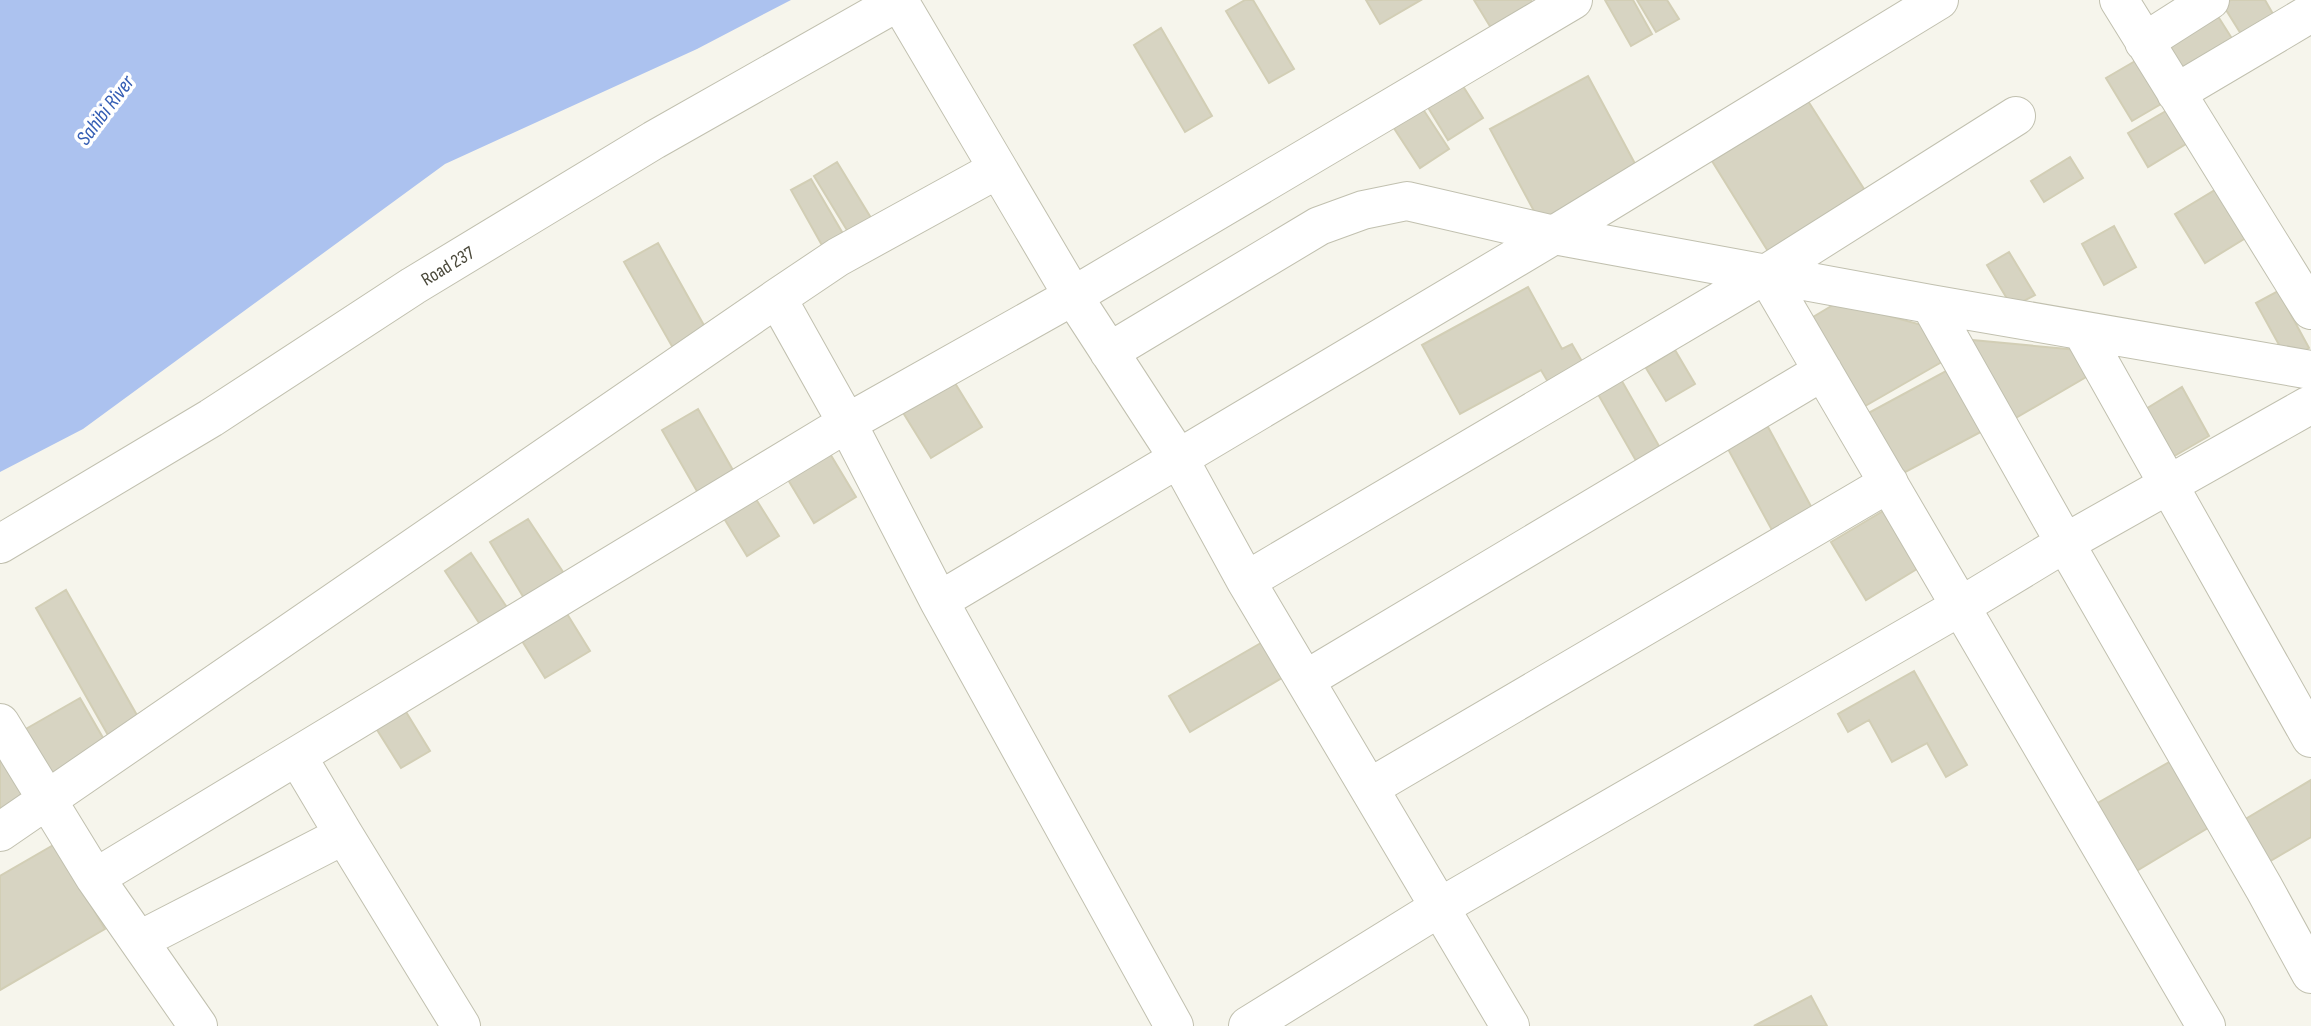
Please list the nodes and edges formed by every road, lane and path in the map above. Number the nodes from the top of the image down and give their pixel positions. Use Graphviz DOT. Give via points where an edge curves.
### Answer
graph roads {
  1 [pos="900,0"];
  2 [pos="1573,0"];
  3 [pos="1939,0"];
  4 [pos="2119,0"];
  5 [pos="2210,0"];
  6 [pos="2311,13"];
  7 [pos="2144,42"];
  8 [pos="2176,93"];
  9 [pos="2016,116"];
  10 [pos="998,169"];
  11 [pos="1554,235"];
  12 [pos="1766,274"];
  13 [pos="1073,296"];
  14 [pos="777,298"];
  15 [pos="1930,304"];
  16 [pos="2311,310"];
  17 [pos="2081,331"];
  18 [pos="1109,352"];
  19 [pos="1823,372"];
  20 [pos="2304,388"];
  21 [pos="847,423"];
  22 [pos="1179,459"];
  23 [pos="1889,483"];
  24 [pos="2169,486"];
  25 [pos="2065,543"];
  26 [pos="0,544"];
  27 [pos="1246,581"];
  28 [pos="939,601"];
  29 [pos="1961,606"];
  30 [pos="1305,680"];
  31 [pos="0,723"];
  32 [pos="2311,738"];
  33 [pos="297,757"];
  34 [pos="1369,788"];
  35 [pos="47,800"];
  36 [pos="0,832"];
  37 [pos="344,835"];
  38 [pos="95,878"];
  39 [pos="1440,907"];
  40 [pos="140,940"];
  41 [pos="2311,974"];
  42 [pos="198,1026"];
  43 [pos="461,1026"];
  44 [pos="1174,1026"];
  45 [pos="1248,1026"];
  46 [pos="1510,1026"];
  47 [pos="2206,1026"];
  1 -- 10 [label="street"];
  1 -- 26 [label="street, Road 237" via="631,154 413,286 211,418"];
  2 -- 13 [label="street"];
  3 -- 11 [label="street"];
  4 -- 7 [label="street"];
  5 -- 7 [label="street"];
  6 -- 8 [label="street"];
  7 -- 8 [label="street"];
  8 -- 16 [label="street"];
  9 -- 12 [label="street"];
  10 -- 13 [label="street"];
  10 -- 14 [label="street" via="838,257"];
  11 -- 12 [label="street"];
  11 -- 18 [label="street" via="1407,201 1363,210 1319,226"];
  11 -- 22 [label="street"];
  12 -- 15 [label="street"];
  12 -- 19 [label="street"];
  12 -- 27 [label="street"];
  13 -- 18 [label="street"];
  13 -- 21 [label="street"];
  14 -- 21 [label="street"];
  14 -- 35 [label="street"];
  15 -- 17 [label="street"];
  15 -- 25 [label="street"];
  17 -- 20 [label="street"];
  17 -- 24 [label="street"];
  18 -- 22 [label="street"];
  19 -- 23 [label="street"];
  19 -- 30 [label="street"];
  20 -- 24 [label="street"];
  21 -- 28 [label="street"];
  21 -- 33 [label="street"];
  22 -- 27 [label="street"];
  22 -- 28 [label="street"];
  23 -- 29 [label="street"];
  23 -- 34 [label="street"];
  24 -- 25 [label="street"];
  24 -- 32 [label="street"];
  25 -- 29 [label="street"];
  25 -- 41 [label="street"];
  27 -- 30 [label="street"];
  28 -- 44 [label="street"];
  29 -- 39 [label="street"];
  29 -- 47 [label="street"];
  30 -- 34 [label="street"];
  31 -- 35 [label="street"];
  33 -- 37 [label="street"];
  33 -- 38 [label="street"];
  34 -- 39 [label="street"];
  35 -- 36 [label="street"];
  35 -- 38 [label="street"];
  37 -- 40 [label="street"];
  37 -- 43 [label="street"];
  38 -- 40 [label="street"];
  39 -- 45 [label="street"];
  39 -- 46 [label="street"];
  40 -- 42 [label="street"];
}
